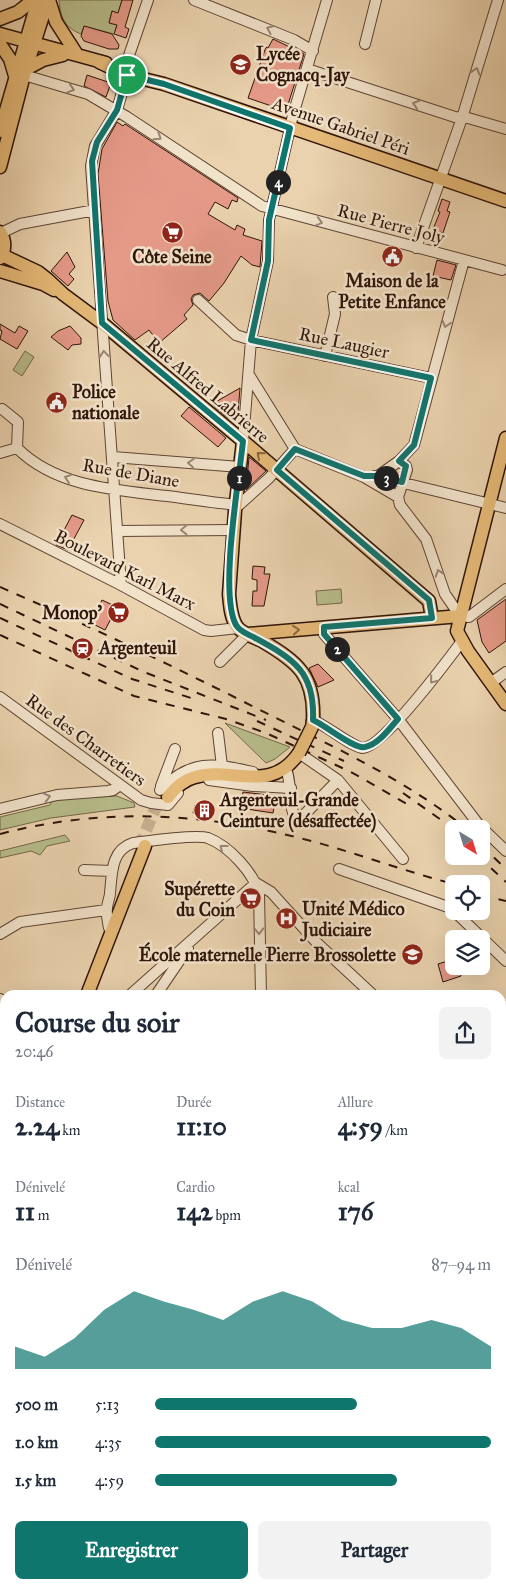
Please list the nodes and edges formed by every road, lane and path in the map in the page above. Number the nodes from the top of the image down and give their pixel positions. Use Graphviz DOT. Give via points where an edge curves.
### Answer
graph roads {
  1 [pos="33,0"];
  2 [pos="38,0"];
  3 [pos="48,0"];
  4 [pos="148,0"];
  5 [pos="194,0"];
  6 [pos="328,0"];
  7 [pos="376,0"];
  8 [pos="498,0"];
  9 [pos="0,20"];
  10 [pos="0,26"];
  11 [pos="0,34"];
  12 [pos="31,39"];
  13 [pos="0,44"];
  14 [pos="365,44"];
  15 [pos="313,51"];
  16 [pos="77,55"];
  17 [pos="307,69"];
  18 [pos="126,71"];
  19 [pos="22,73"];
  20 [pos="117,110"];
  21 [pos="462,118"];
  22 [pos="290,128"];
  23 [pos="506,129"];
  24 [pos="0,131"];
  25 [pos="0,167"];
  26 [pos="441,179"];
  27 [pos="506,201"];
  28 [pos="272,209"];
  29 [pos="95,210"];
  30 [pos="1,233"];
  31 [pos="416,248"];
  32 [pos="1,256"];
  33 [pos="464,260"];
  34 [pos="0,270"];
  35 [pos="502,270"];
  36 [pos="63,294"];
  37 [pos="333,297"];
  38 [pos="198,300"];
  39 [pos="102,323"];
  40 [pos="251,340"];
  41 [pos="325,356"];
  42 [pos="249,375"];
  43 [pos="431,378"];
  44 [pos="2,409"];
  45 [pos="506,438"];
  46 [pos="243,441"];
  47 [pos="17,448"];
  48 [pos="295,449"];
  49 [pos="0,453"];
  50 [pos="113,457"];
  51 [pos="399,461"];
  52 [pos="240,467"];
  53 [pos="277,470"];
  54 [pos="364,476"];
  55 [pos="378,476"];
  56 [pos="402,482"];
  57 [pos="115,490"];
  58 [pos="398,497"];
  59 [pos="489,504"];
  60 [pos="235,505"];
  61 [pos="506,508"];
  62 [pos="0,524"];
  63 [pos="233,530"];
  64 [pos="118,532"];
  65 [pos="121,585"];
  66 [pos="506,588"];
  67 [pos="460,616"];
  68 [pos="432,618"];
  69 [pos="324,627"];
  70 [pos="243,631"];
  71 [pos="273,631"];
  72 [pos="462,641"];
  73 [pos="267,644"];
  74 [pos="474,657"];
  75 [pos="220,662"];
  76 [pos="506,672"];
  77 [pos="492,682"];
  78 [pos="0,697"];
  79 [pos="506,704"];
  80 [pos="398,719"];
  81 [pos="313,720"];
  82 [pos="218,732"];
  83 [pos="175,749"];
  84 [pos="299,752"];
  85 [pos="222,766"];
  86 [pos="285,767"];
  87 [pos="269,774"];
  88 [pos="255,775"];
  89 [pos="338,780"];
  90 [pos="120,785"];
  91 [pos="290,788"];
  92 [pos="162,797"];
  93 [pos="0,809"];
  94 [pos="506,851"];
  95 [pos="403,859"];
  96 [pos="340,869"];
  97 [pos="84,870"];
  98 [pos="112,871"];
  99 [pos="256,883"];
  100 [pos="445,906"];
  101 [pos="106,910"];
  102 [pos="463,920"];
  103 [pos="109,928"];
  104 [pos="0,934"];
  105 [pos="197,935"];
  106 [pos="104,947"];
  107 [pos="506,961"];
  108 [pos="89,990"];
  109 [pos="136,990"];
  110 [pos="159,990"];
  111 [pos="261,990"];
  112 [pos="368,990"];
  1 -- 9 [label="main road"];
  2 -- 12 [label="main road"];
  3 -- 12 [label="main road"];
  3 -- 16 [label="main road" via="56,22"];
  4 -- 18 [label="street"];
  15 -- 5 [label="street, one-way" via="294,40"];
  6 -- 15 [label="street"];
  7 -- 14 [label="street"];
  21 -- 8 [label="street, one-way"];
  10 -- 12 [label="main road, Avenue Gabriel Péri"];
  11 -- 12 [label="main road, Avenue Gabriel Péri"];
  12 -- 16 [label="main road, Avenue Gabriel Péri"];
  12 -- 19 [label="main road"];
  13 -- 19 [label="main road"];
  15 -- 17 [label="street"];
  16 -- 18 [label="main road, Avenue Gabriel Péri"];
  16 -- 19 [label="main road" via="50,57"];
  21 -- 17 [label="street, one-way"];
  17 -- 22 [label="street"];
  18 -- 20 [label="street"];
  18 -- 22 [label="main road, Avenue Gabriel Péri"];
  19 -- 20 [label="street, Rue Pierre Joly, one-way" via="88,94"];
  19 -- 24 [label="main road"];
  19 -- 25 [label="main road"];
  20 -- 28 [label="street, Rue Pierre Joly, one-way" via="262,206"];
  20 -- 29 [label="street" via="97,142 92,161"];
  21 -- 23 [label="street"];
  21 -- 26 [label="street"];
  22 -- 26 [label="main road, Avenue Gabriel Péri"];
  22 -- 28 [label="street"];
  26 -- 27 [label="main road, Avenue Gabriel Péri"];
  26 -- 31 [label="street"];
  28 -- 31 [label="street, Rue Pierre Joly, one-way"];
  28 -- 40 [label="street" via="268,261"];
  29 -- 30 [label="street" via="20,224"];
  29 -- 39 [label="street"];
  30 -- 32 [label="main road" via="4,248"];
  31 -- 33 [label="street, Rue Pierre Joly"];
  32 -- 36 [label="main road, Rue Alfred Labrierre" via="38,272"];
  33 -- 35 [label="street, Rue Pierre Joly"];
  33 -- 43 [label="street, one-way"];
  34 -- 36 [label="main road, Rue Alfred Labrierre" via="44,284"];
  36 -- 39 [label="main road, Rue Alfred Labrierre"];
  37 -- 41 [label="street" via="336,314"];
  38 -- 40 [label="street, Rue Laugier" via="236,335"];
  39 -- 46 [label="main road, Rue Alfred Labrierre"];
  50 -- 39 [label="street, one-way"];
  40 -- 41 [label="street, Rue Laugier"];
  40 -- 42 [label="street"];
  41 -- 43 [label="street, Rue Laugier"];
  42 -- 46 [label="street"];
  42 -- 48 [label="street"];
  43 -- 51 [label="street" via="414,445"];
  44 -- 47 [label="street" via="18,422"];
  45 -- 59 [label="main road"];
  46 -- 52 [label="main road"];
  53 -- 46 [label="main road, Rue Alfred Labrierre, one-way"];
  47 -- 49 [label="street"];
  57 -- 47 [label="street, Rue de Diane, one-way" via="54,473 28,460"];
  48 -- 53 [label="street"];
  48 -- 54 [label="street"];
  52 -- 50 [label="street, one-way"];
  50 -- 57 [label="street"];
  51 -- 55 [label="street"];
  51 -- 56 [label="street" via="406,466"];
  52 -- 60 [label="main road"];
  53 -- 60 [label="street" via="246,501"];
  53 -- 68 [label="main road, Rue Alfred Labrierre" via="429,600"];
  54 -- 55 [label="street"];
  54 -- 58 [label="street"];
  55 -- 56 [label="street"];
  56 -- 58 [label="street"];
  56 -- 59 [label="street"];
  57 -- 60 [label="street, Rue de Diane"];
  57 -- 64 [label="street"];
  67 -- 58 [label="street, one-way" via="445,594 426,539 400,505"];
  59 -- 61 [label="street"];
  59 -- 67 [label="main road"];
  60 -- 63 [label="main road"];
  62 -- 65 [label="street, Boulevard Karl Marx"];
  63 -- 64 [label="street, one-way"];
  63 -- 70 [label="main road" via="229,594 232,615"];
  64 -- 65 [label="street"];
  65 -- 70 [label="street, Boulevard Karl Marx" via="204,630"];
  66 -- 67 [label="street" via="469,617"];
  67 -- 68 [label="main road"];
  67 -- 72 [label="main road" via="457,631"];
  67 -- 74 [label="main road"];
  68 -- 69 [label="main road"];
  71 -- 69 [label="main road, one-way"];
  69 -- 80 [label="street" via="324,634"];
  70 -- 71 [label="main road"];
  70 -- 73 [label="main road"];
  70 -- 75 [label="street"];
  71 -- 73 [label="main road"];
  72 -- 74 [label="main road"];
  72 -- 80 [label="street, one-way" via="433,681"];
  73 -- 81 [label="main road" via="293,661 305,675 313,696"];
  74 -- 77 [label="main road"];
  76 -- 77 [label="street"];
  77 -- 79 [label="main road"];
  78 -- 90 [label="street, Rue des Charretiers"];
  80 -- 81 [label="street" via="365,748"];
  80 -- 94 [label="street" via="479,825"];
  81 -- 84 [label="main road, bridge"];
  82 -- 85 [label="street"];
  83 -- 92 [label="street"];
  84 -- 86 [label="main road"];
  84 -- 89 [label="street"];
  85 -- 88 [label="street"];
  85 -- 92 [label="street" via="188,768 171,779"];
  86 -- 87 [label="main road"];
  86 -- 91 [label="street"];
  87 -- 88 [label="main road"];
  87 -- 92 [label="main road" via="251,778 197,776"];
  88 -- 92 [label="main road" via="199,773 181,780"];
  89 -- 91 [label="street" via="304,816 297,819 292,813"];
  89 -- 95 [label="street"];
  90 -- 92 [label="street, Rue des Charretiers" via="141,800"];
  93 -- 90 [label="street, one-way" via="58,795 108,791"];
  91 -- 92 [label="street" via="199,781 181,790 170,804"];
  96 -- 100 [label="street"];
  97 -- 98 [label="street"];
  99 -- 98 [label="street, one-way" via="240,863 207,838 128,844 117,856"];
  98 -- 101 [label="street"];
  99 -- 105 [label="street"];
  99 -- 111 [label="street, one-way"];
  99 -- 112 [label="street" via="271,892 317,943"];
  101 -- 103 [label="street"];
  101 -- 104 [label="street" via="20,922"];
  102 -- 107 [label="street"];
  103 -- 106 [label="main road"];
  103 -- 106 [label="main road" via="142,846"];
  105 -- 109 [label="street"];
  105 -- 110 [label="street"];
  106 -- 108 [label="main road"];
}
